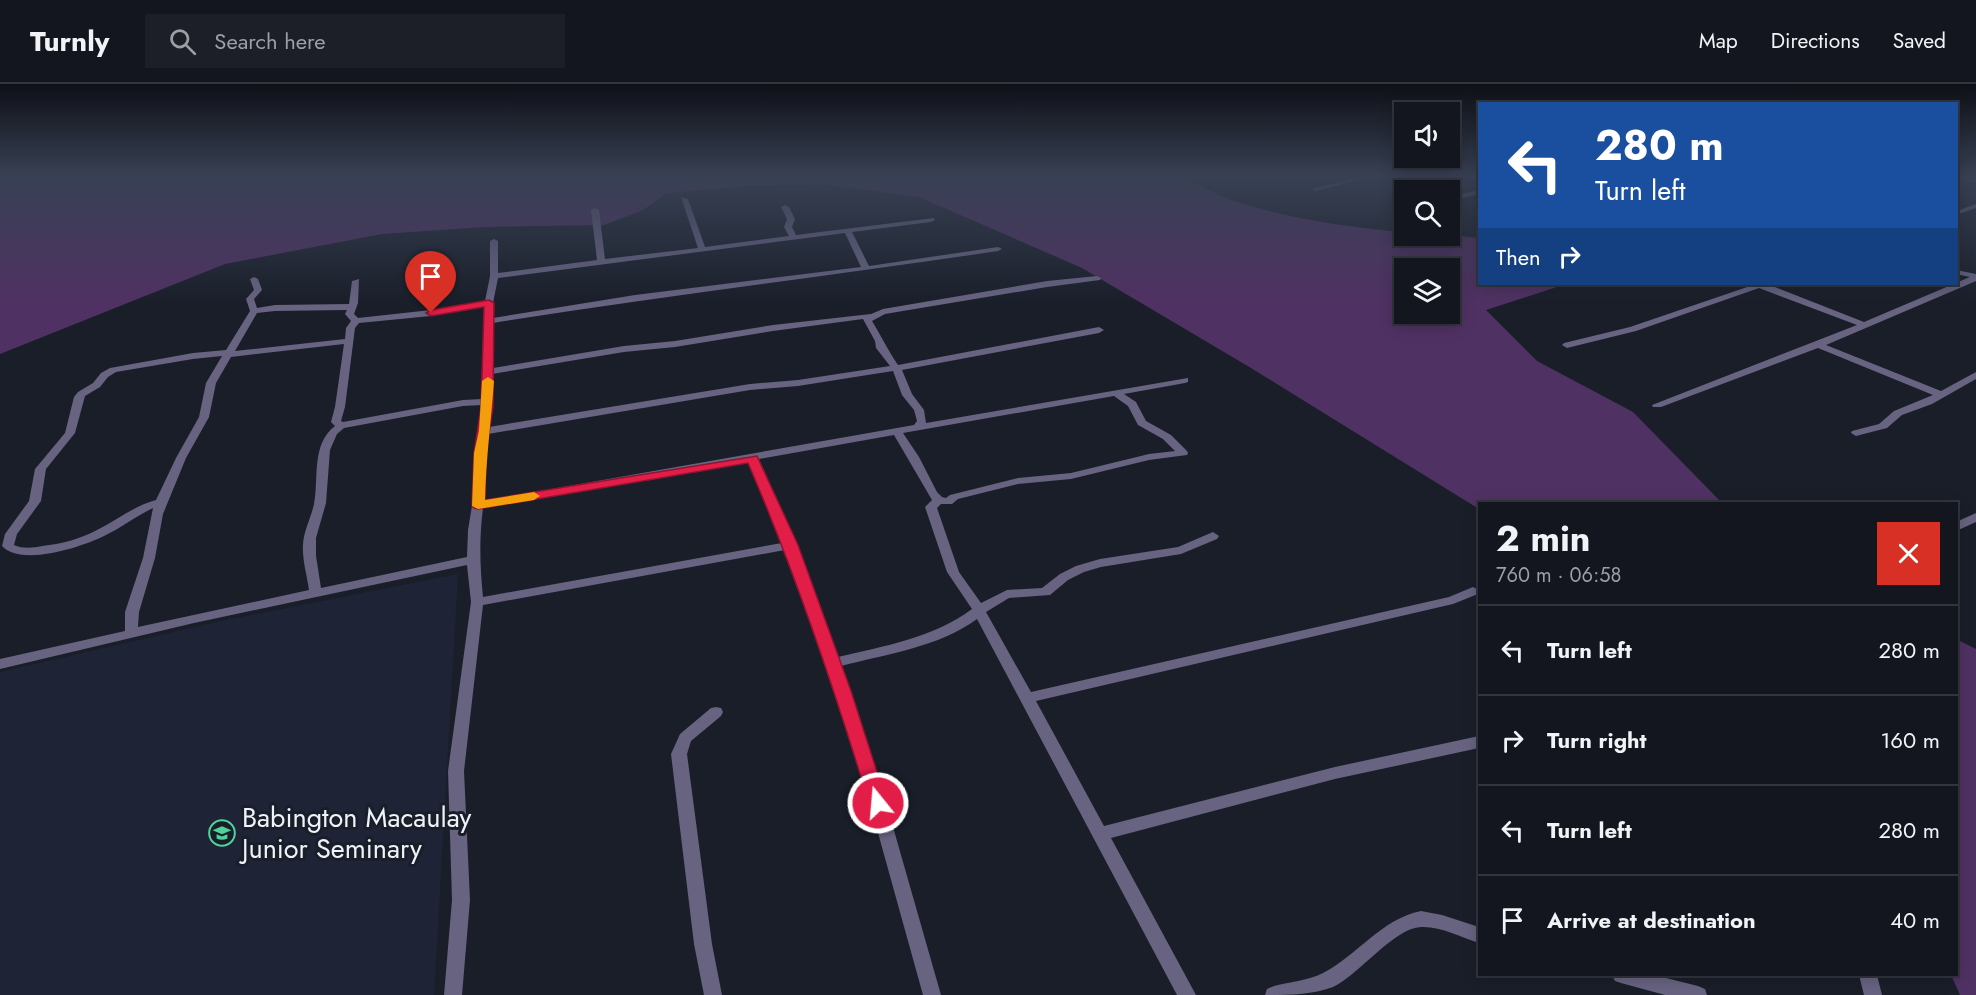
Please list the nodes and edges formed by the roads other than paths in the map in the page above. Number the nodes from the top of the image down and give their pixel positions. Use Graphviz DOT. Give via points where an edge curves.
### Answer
graph roads {
  1 [pos="596,220"];
  2 [pos="692,220"];
  3 [pos="791,220"];
  4 [pos="931,220"];
  5 [pos="847,230"];
  6 [pos="794,238"];
  7 [pos="494,241"];
  8 [pos="702,248"];
  9 [pos="998,249"];
  10 [pos="601,261"];
  11 [pos="866,268"];
  12 [pos="1958,272"];
  13 [pos="494,276"];
  14 [pos="1976,277"];
  15 [pos="1097,278"];
  16 [pos="255,279"];
  17 [pos="356,281"];
  18 [pos="1966,282"];
  19 [pos="1758,285"];
  20 [pos="1764,285"];
  21 [pos="1976,289"];
  22 [pos="489,303"];
  23 [pos="351,307"];
  24 [pos="254,311"];
  25 [pos="872,317"];
  26 [pos="356,321"];
  27 [pos="490,321"];
  28 [pos="1864,325"];
  29 [pos="1099,330"];
  30 [pos="349,341"];
  31 [pos="1567,345"];
  32 [pos="1818,345"];
  33 [pos="228,354"];
  34 [pos="896,368"];
  35 [pos="488,372"];
  36 [pos="1976,375"];
  37 [pos="1185,380"];
  38 [pos="1118,394"];
  39 [pos="1942,395"];
  40 [pos="487,402"];
  41 [pos="1657,405"];
  42 [pos="341,426"];
  43 [pos="919,426"];
  44 [pos="896,430"];
  45 [pos="485,431"];
  46 [pos="1856,433"];
  47 [pos="753,458"];
  48 [pos="938,500"];
  49 [pos="161,502"];
  50 [pos="478,506"];
  51 [pos="1976,517"];
  52 [pos="1958,526"];
  53 [pos="1213,536"];
  54 [pos="791,545"];
  55 [pos="473,560"];
  56 [pos="1473,591"];
  57 [pos="316,594"];
  58 [pos="477,602"];
  59 [pos="979,610"];
  60 [pos="131,634"];
  61 [pos="834,663"];
  62 [pos="0,664"];
  63 [pos="1027,698"];
  64 [pos="716,712"];
  65 [pos="1478,742"];
  66 [pos="1100,834"];
  67 [pos="1478,935"];
  68 [pos="1868,976"];
  69 [pos="1641,978"];
  70 [pos="453,995"];
  71 [pos="713,995"];
  72 [pos="932,995"];
  73 [pos="1187,995"];
  74 [pos="1274,995"];
  75 [pos="1698,995"];
  76 [pos="1873,995"];
  1 -- 10 [label="street"];
  2 -- 8 [label="street"];
  3 -- 6 [label="street" via="789,227"];
  4 -- 5 [label="street"];
  5 -- 6 [label="street"];
  5 -- 11 [label="street"];
  6 -- 8 [label="street"];
  7 -- 13 [label="street"];
  8 -- 10 [label="street"];
  9 -- 11 [label="street"];
  10 -- 13 [label="street"];
  11 -- 27 [label="street"];
  12 -- 14 [label="street"];
  13 -- 22 [label="street"];
  14 -- 18 [label="street"];
  15 -- 25 [label="street" via="1007,290"];
  16 -- 24 [label="street" via="258,290 250,299"];
  17 -- 23 [label="street"];
  18 -- 21 [label="street"];
  18 -- 28 [label="street"];
  19 -- 31 [label="street" via="1633,329"];
  20 -- 28 [label="street"];
  22 -- 26 [label="street"];
  22 -- 27 [label="street"];
  23 -- 24 [label="street"];
  23 -- 26 [label="street" via="349,314"];
  24 -- 33 [label="street"];
  25 -- 34 [label="street" via="867,320"];
  25 -- 35 [label="street" via="859,315"];
  26 -- 30 [label="street"];
  27 -- 35 [label="street"];
  28 -- 32 [label="street"];
  29 -- 34 [label="street"];
  30 -- 33 [label="street"];
  30 -- 42 [label="street" via="336,422"];
  32 -- 39 [label="street"];
  32 -- 41 [label="street"];
  33 -- 49 [label="street" via="211,383 204,417"];
  33 -- 49 [label="street" via="193,356 107,372 98,385 79,398 70,434 41,469 35,501 11,534 8,546 27,553 58,547 90,537 137,510"];
  34 -- 43 [label="street" via="921,416"];
  34 -- 45 [label="street" via="750,387"];
  35 -- 40 [label="street"];
  36 -- 39 [label="street"];
  37 -- 38 [label="street"];
  38 -- 43 [label="street"];
  38 -- 48 [label="street" via="1132,404 1142,423 1167,437 1183,453 1149,456 1071,476 1018,481 954,497 948,502"];
  39 -- 46 [label="street" via="1898,414 1883,426"];
  40 -- 42 [label="street"];
  40 -- 45 [label="street"];
  42 -- 57 [label="street" via="331,433 327,443 320,503 310,531"];
  43 -- 44 [label="street"];
  44 -- 47 [label="street"];
  44 -- 48 [label="street"];
  45 -- 50 [label="street"];
  47 -- 50 [label="street"];
  47 -- 54 [label="street"];
  48 -- 59 [label="street" via="931,507 953,572"];
  49 -- 60 [label="street" via="132,612"];
  50 -- 55 [label="street"];
  51 -- 52 [label="street"];
  53 -- 59 [label="street" via="1181,550 1100,563 1064,577 1045,592 1007,594"];
  54 -- 58 [label="street"];
  54 -- 61 [label="street"];
  55 -- 57 [label="street"];
  55 -- 58 [label="street"];
  56 -- 63 [label="street" via="1453,600"];
  57 -- 60 [label="street"];
  58 -- 70 [label="street" via="456,771 461,900"];
  59 -- 61 [label="street" via="965,621 921,641"];
  59 -- 63 [label="street"];
  60 -- 62 [label="street"];
  61 -- 72 [label="street" via="892,848"];
  63 -- 66 [label="street"];
  64 -- 71 [label="street" via="685,738 679,754"];
  65 -- 66 [label="street" via="1335,773"];
  66 -- 73 [label="street"];
  67 -- 74 [label="street" via="1422,919 1408,921 1328,980"];
  68 -- 76 [label="street"];
  69 -- 75 [label="street"];
}
